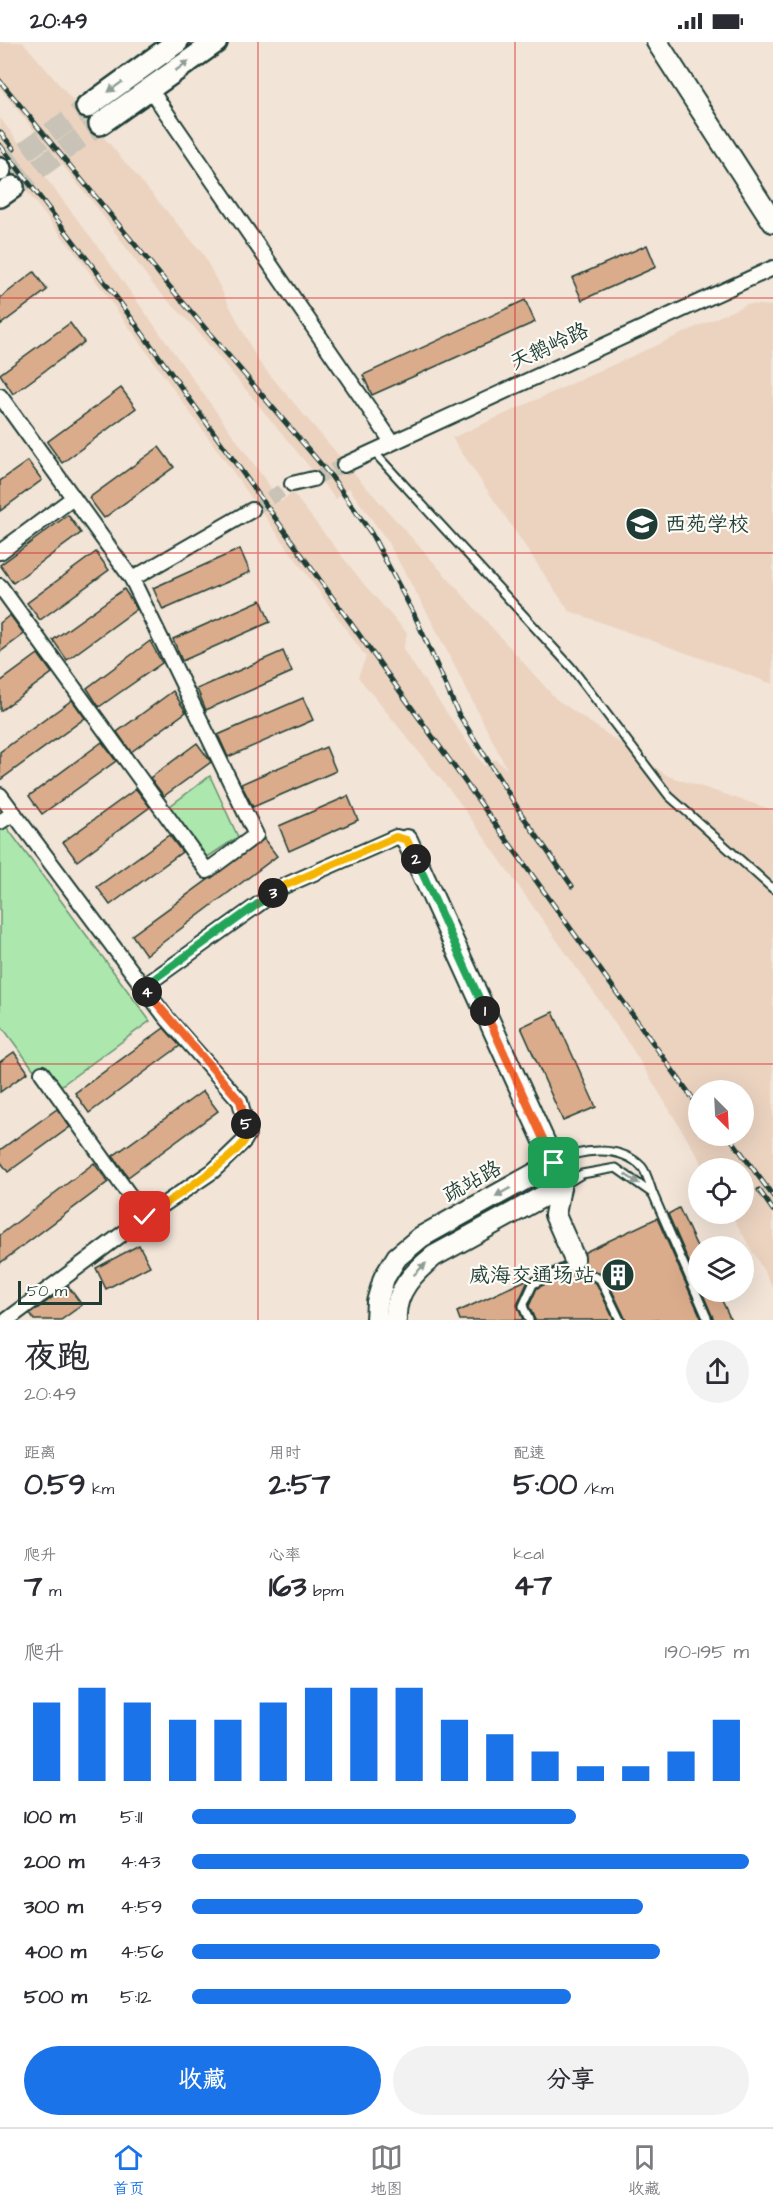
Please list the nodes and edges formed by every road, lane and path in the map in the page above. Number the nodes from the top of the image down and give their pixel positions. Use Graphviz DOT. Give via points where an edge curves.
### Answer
graph roads {
  1 [pos="177,42"];
  2 [pos="216,42"];
  3 [pos="657,42"];
  4 [pos="150,89"];
  5 [pos="87,107"];
  6 [pos="100,124"];
  7 [pos="773,222"];
  8 [pos="773,268"];
  9 [pos="0,396"];
  10 [pos="392,442"];
  11 [pos="373,451"];
  12 [pos="344,465"];
  13 [pos="313,479"];
  14 [pos="292,484"];
  15 [pos="74,498"];
  16 [pos="252,510"];
  17 [pos="0,552"];
  18 [pos="132,579"];
  19 [pos="0,586"];
  20 [pos="0,795"];
  21 [pos="14,813"];
  22 [pos="0,822"];
  23 [pos="407,840"];
  24 [pos="773,889"];
  25 [pos="143,987"];
  26 [pos="42,1073"];
  27 [pos="554,1163"];
  28 [pos="560,1187"];
  29 [pos="653,1194"];
  30 [pos="145,1217"];
  31 [pos="574,1258"];
  32 [pos="7,1320"];
  33 [pos="376,1320"];
  34 [pos="396,1320"];
  35 [pos="529,1320"];
  36 [pos="620,1320"];
  37 [pos="708,1320"];
  1 -- 5 [label="main road, one-way"];
  4 -- 2 [label="main road, one-way"];
  3 -- 7 [label="street"];
  4 -- 6 [label="main road"];
  4 -- 10 [label="street"];
  8 -- 10 [label="street, 天鹅岭路"];
  9 -- 15 [label="street"];
  10 -- 11 [label="street, 天鹅岭路"];
  11 -- 12 [label="street, 天鹅岭路"];
  11 -- 24 [label="lane" via="571,667 669,796"];
  13 -- 14 [label="street"];
  15 -- 17 [label="street"];
  15 -- 18 [label="street"];
  16 -- 18 [label="street"];
  18 -- 19 [label="street" via="256,835 207,871"];
  20 -- 21 [label="street"];
  21 -- 22 [label="street"];
  21 -- 25 [label="street"];
  23 -- 25 [label="street" via="396,837 284,886"];
  23 -- 27 [label="street"];
  25 -- 30 [label="street" via="240,1101 248,1134 213,1171"];
  26 -- 30 [label="street"];
  27 -- 28 [label="street"];
  27 -- 29 [label="lane, 疏站路" via="568,1155 602,1151 625,1155 643,1168"];
  27 -- 33 [label="street, 疏站路, one-way" via="421,1237 397,1257 384,1278 376,1302"];
  28 -- 29 [label="lane, one-way" via="582,1174 616,1168"];
  28 -- 31 [label="street" via="555,1215"];
  34 -- 28 [label="street, one-way" via="399,1298 417,1269"];
  29 -- 37 [label="lane, 疏站路"];
  30 -- 32 [label="street"];
  35 -- 36 [label="lane" via="523,1306 533,1284 571,1266 600,1279"];
}
